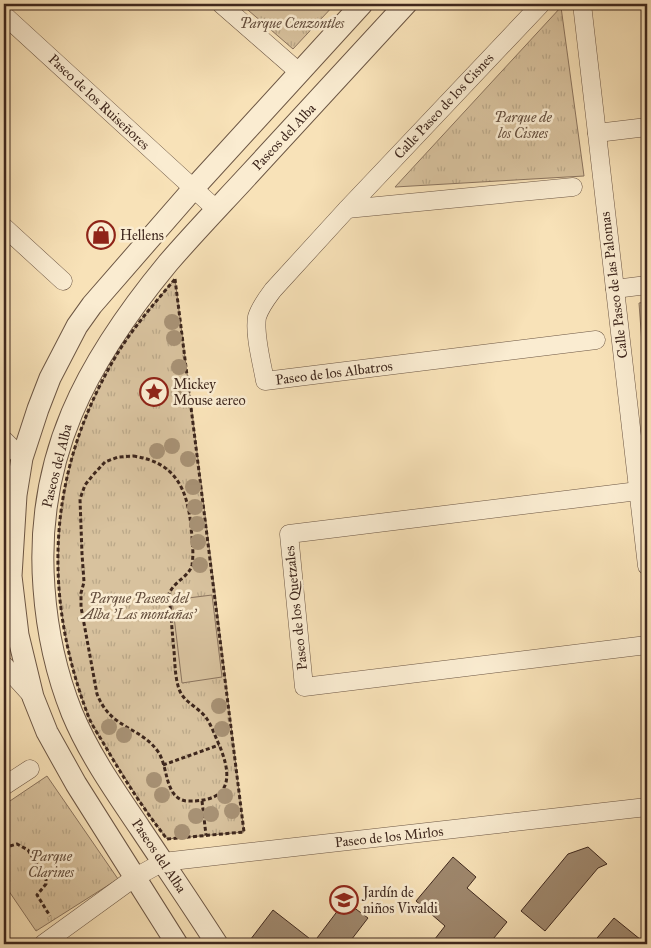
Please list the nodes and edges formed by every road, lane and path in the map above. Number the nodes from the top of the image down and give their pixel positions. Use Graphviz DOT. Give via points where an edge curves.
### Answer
graph roads {
  1 [pos="221,4"];
  2 [pos="362,4"];
  3 [pos="406,4"];
  4 [pos="541,4"];
  5 [pos="582,4"];
  6 [pos="4,15"];
  7 [pos="300,73"];
  8 [pos="647,128"];
  9 [pos="597,133"];
  10 [pos="574,187"];
  11 [pos="193,189"];
  12 [pos="347,209"];
  13 [pos="217,210"];
  14 [pos="4,227"];
  15 [pos="62,281"];
  16 [pos="647,286"];
  17 [pos="615,289"];
  18 [pos="596,340"];
  19 [pos="639,431"];
  20 [pos="4,440"];
  21 [pos="22,458"];
  22 [pos="638,491"];
  23 [pos="647,566"];
  24 [pos="7,579"];
  25 [pos="647,646"];
  26 [pos="4,665"];
  27 [pos="33,697"];
  28 [pos="219,745"];
  29 [pos="164,765"];
  30 [pos="30,769"];
  31 [pos="4,786"];
  32 [pos="202,801"];
  33 [pos="647,808"];
  34 [pos="206,835"];
  35 [pos="10,846"];
  36 [pos="163,862"];
  37 [pos="134,878"];
  38 [pos="51,917"];
  39 [pos="43,944"];
  40 [pos="177,944"];
  41 [pos="218,944"];
  1 -- 7 [label="street"];
  2 -- 7 [label="street"];
  3 -- 13 [label="street, Paseos del Alba"];
  4 -- 12 [label="street, Calle Paseo de los Cisnes"];
  5 -- 9 [label="street, Calle Paseo de las Palomas"];
  6 -- 11 [label="street, Paseo de los Ruiseñores"];
  7 -- 11 [label="street"];
  8 -- 9 [label="street"];
  9 -- 17 [label="street, Calle Paseo de las Palomas"];
  10 -- 12 [label="street"];
  11 -- 13 [label="street, Paseo de los Ruiseñores"];
  11 -- 21 [label="street" via="77,326 50,378"];
  12 -- 18 [label="street, Paseo de los Albatros" via="273,290 259,312 256,329 265,381"];
  13 -- 36 [label="street, Paseos del Alba" via="168,263 118,331 86,382 63,432 44,518 42,560 49,631 67,698 110,784"];
  14 -- 15 [label="street"];
  16 -- 17 [label="street"];
  17 -- 19 [label="street, Calle Paseo de las Palomas"];
  19 -- 22 [label="street, Calle Paseo de las Palomas"];
  20 -- 21 [label="street"];
  21 -- 24 [label="street"];
  22 -- 23 [label="street, Calle Paseo de las Palomas"];
  22 -- 25 [label="street, Paseo de los Quetzales" via="289,534 304,687"];
  24 -- 27 [label="street"];
  26 -- 27 [label="street"];
  27 -- 37 [label="street" via="57,752"];
  28 -- 29 [label="path"];
  28 -- 29 [label="path" via="207,719 180,691 176,677 169,594 192,566 189,506 183,489 176,477 144,457 105,462 92,474 80,499 84,582 81,607 96,694 101,705 119,724 151,744"];
  28 -- 32 [label="path" via="228,775 225,787 217,795"];
  29 -- 32 [label="path" via="170,788 176,796 185,801"];
  30 -- 31 [label="street"];
  32 -- 34 [label="path"];
  33 -- 36 [label="street, Paseo de los Mirlos"];
  34 -- 34 [label="path" via="167,839 141,805 90,720 62,619 57,561 61,506 75,444 92,398 142,318 174,279 244,832"];
  35 -- 38 [label="path" via="17,844 28,850 46,879 37,895"];
  36 -- 37 [label="street, Paseo de los Mirlos"];
  36 -- 41 [label="street, Paseos del Alba"];
  37 -- 39 [label="street, Paseo de los Mirlos"];
  37 -- 40 [label="street"];
}
